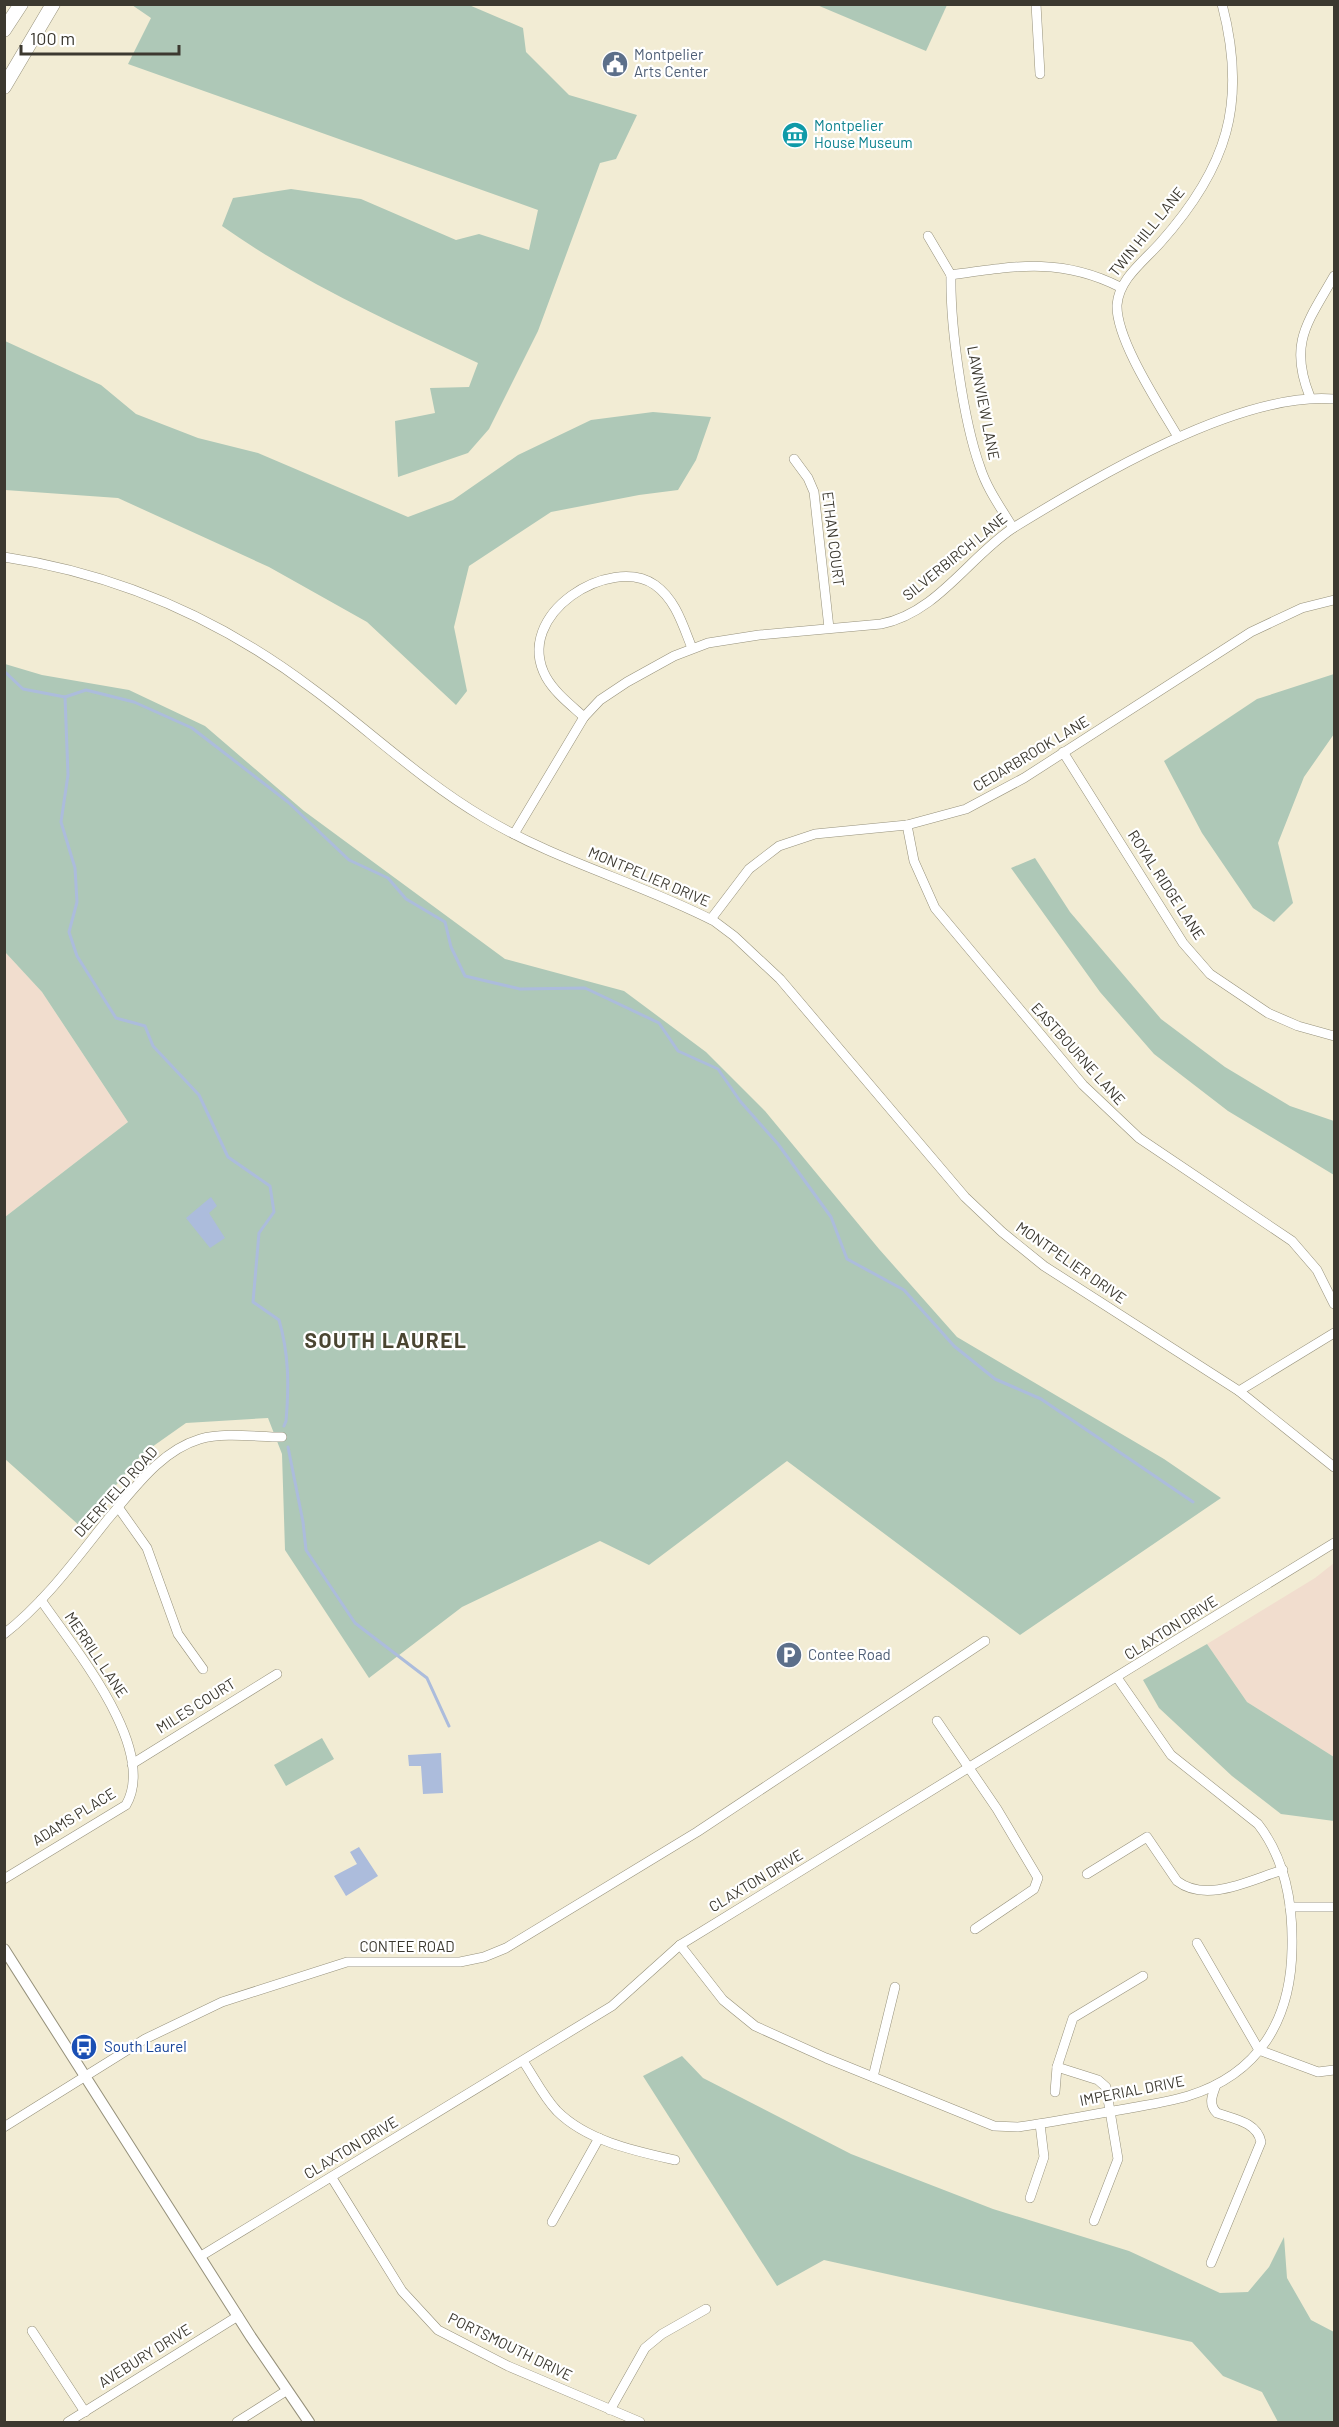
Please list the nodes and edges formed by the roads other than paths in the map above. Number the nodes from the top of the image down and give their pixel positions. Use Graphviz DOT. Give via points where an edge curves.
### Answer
graph roads {
  1 [pos="21,4"];
  2 [pos="53,4"];
  3 [pos="1036,4"];
  4 [pos="1221,4"];
  5 [pos="4,30"];
  6 [pos="1040,74"];
  7 [pos="4,87"];
  8 [pos="928,236"];
  9 [pos="951,275"];
  10 [pos="1335,276"];
  11 [pos="1120,287"];
  12 [pos="1310,397"];
  13 [pos="1335,399"];
  14 [pos="1178,437"];
  15 [pos="794,459"];
  16 [pos="1013,528"];
  17 [pos="4,557"];
  18 [pos="1335,600"];
  19 [pos="829,628"];
  20 [pos="692,648"];
  21 [pos="585,717"];
  22 [pos="1064,752"];
  23 [pos="907,825"];
  24 [pos="514,834"];
  25 [pos="711,919"];
  26 [pos="1335,1036"];
  27 [pos="1335,1304"];
  28 [pos="1335,1333"];
  29 [pos="1239,1391"];
  30 [pos="282,1437"];
  31 [pos="1335,1467"];
  32 [pos="118,1508"];
  33 [pos="1335,1543"];
  34 [pos="41,1600"];
  35 [pos="4,1634"];
  36 [pos="984,1641"];
  37 [pos="203,1669"];
  38 [pos="277,1674"];
  39 [pos="1118,1679"];
  40 [pos="938,1721"];
  41 [pos="132,1764"];
  42 [pos="970,1769"];
  43 [pos="1283,1870"];
  44 [pos="1087,1874"];
  45 [pos="4,1879"];
  46 [pos="1335,1906"];
  47 [pos="1290,1907"];
  48 [pos="975,1929"];
  49 [pos="1197,1943"];
  50 [pos="680,1945"];
  51 [pos="4,1949"];
  52 [pos="1143,1976"];
  53 [pos="895,1987"];
  54 [pos="1260,2050"];
  55 [pos="523,2061"];
  56 [pos="1057,2067"];
  57 [pos="1335,2070"];
  58 [pos="86,2076"];
  59 [pos="873,2077"];
  60 [pos="1216,2085"];
  61 [pos="1055,2092"];
  62 [pos="1111,2111"];
  63 [pos="1040,2124"];
  64 [pos="4,2127"];
  65 [pos="599,2138"];
  66 [pos="675,2160"];
  67 [pos="332,2178"];
  68 [pos="1030,2198"];
  69 [pos="1094,2221"];
  70 [pos="552,2222"];
  71 [pos="201,2256"];
  72 [pos="1211,2263"];
  73 [pos="706,2309"];
  74 [pos="238,2316"];
  75 [pos="32,2331"];
  76 [pos="286,2391"];
  77 [pos="610,2409"];
  78 [pos="85,2412"];
  79 [pos="68,2422"];
  80 [pos="237,2422"];
  81 [pos="309,2422"];
  82 [pos="640,2422"];
  1 -- 5 [label="main road"];
  2 -- 7 [label="main road"];
  3 -- 6 [label="street"];
  4 -- 11 [label="street, TWIN HILL LANE" via="1234,82 1231,116 1220,153 1190,206"];
  8 -- 9 [label="street"];
  9 -- 11 [label="street" via="1048,265 1097,275"];
  9 -- 16 [label="street, LAWNVIEW LANE" via="958,360 975,453 986,482"];
  10 -- 12 [label="street" via="1299,348 1299,362"];
  11 -- 14 [label="street, TWIN HILL LANE" via="1117,307 1123,335"];
  12 -- 13 [label="street, SILVERBIRCH LANE"];
  12 -- 14 [label="street, SILVERBIRCH LANE" via="1223,420"];
  14 -- 16 [label="street, SILVERBIRCH LANE"];
  15 -- 19 [label="street, ETHAN COURT" via="814,492"];
  16 -- 19 [label="street, SILVERBIRCH LANE" via="913,613 881,624"];
  17 -- 24 [label="street, MONTPELIER DRIVE" via="109,581 204,619 273,659 453,796"];
  18 -- 22 [label="street, CEDARBROOK LANE" via="1302,608 1251,632"];
  19 -- 20 [label="street, SILVERBIRCH LANE"];
  20 -- 21 [label="street, SILVERBIRCH LANE" via="627,682 600,700"];
  20 -- 21 [label="street" via="673,604 648,581 615,577 566,599 555,607 544,625 540,655 553,688"];
  21 -- 24 [label="street, SILVERBIRCH LANE"];
  22 -- 23 [label="street, CEDARBROOK LANE" via="966,809"];
  22 -- 26 [label="street, ROYAL RIDGE LANE" via="1178,935 1210,974 1268,1012 1298,1026"];
  23 -- 25 [label="street, CEDARBROOK LANE" via="815,834 779,846 744,873"];
  23 -- 27 [label="street, EASTBOURNE LANE" via="914,861 935,908 1083,1085 1139,1138 1292,1241 1317,1270"];
  24 -- 25 [label="street, MONTPELIER DRIVE"];
  25 -- 29 [label="street, MONTPELIER DRIVE" via="780,979 965,1197 1002,1232 1044,1266"];
  28 -- 29 [label="street"];
  29 -- 31 [label="street, MONTPELIER DRIVE"];
  30 -- 32 [label="street, DEERFIELD ROAD" via="219,1436 190,1443 156,1466"];
  32 -- 34 [label="street, DEERFIELD ROAD"];
  32 -- 37 [label="street" via="147,1548 178,1634"];
  33 -- 39 [label="street, CLAXTON DRIVE"];
  34 -- 35 [label="street, DEERFIELD ROAD"];
  34 -- 41 [label="street, MERRILL LANE" via="115,1709"];
  36 -- 58 [label="street, CONTEE ROAD" via="697,1832 506,1948 460,1962 354,1962 316,1972 196,2012"];
  38 -- 41 [label="street, MILES COURT"];
  39 -- 42 [label="street, CLAXTON DRIVE"];
  39 -- 43 [label="street, IMPERIAL DRIVE" via="1171,1755 1258,1824"];
  40 -- 42 [label="street"];
  41 -- 45 [label="street, ADAMS PLACE" via="126,1805"];
  42 -- 48 [label="street" via="1038,1878 1034,1889"];
  42 -- 50 [label="street, CLAXTON DRIVE"];
  43 -- 44 [label="street" via="1214,1891 1184,1887 1148,1837"];
  43 -- 47 [label="street, IMPERIAL DRIVE"];
  46 -- 47 [label="street"];
  47 -- 54 [label="street, IMPERIAL DRIVE" via="1292,1967 1288,1992 1275,2030"];
  49 -- 54 [label="street"];
  50 -- 55 [label="street, CLAXTON DRIVE" via="612,2006"];
  50 -- 59 [label="street, IMPERIAL DRIVE" via="723,2000 755,2026"];
  51 -- 58 [label="street"];
  52 -- 56 [label="street" via="1073,2018"];
  53 -- 59 [label="street"];
  54 -- 57 [label="street" via="1318,2072"];
  54 -- 60 [label="street, IMPERIAL DRIVE"];
  55 -- 65 [label="street" via="556,2109"];
  55 -- 67 [label="street, CLAXTON DRIVE"];
  56 -- 61 [label="street"];
  56 -- 62 [label="street" via="1102,2082"];
  58 -- 64 [label="street, CONTEE ROAD"];
  58 -- 71 [label="street"];
  59 -- 63 [label="street, IMPERIAL DRIVE" via="993,2126"];
  60 -- 62 [label="street, IMPERIAL DRIVE" via="1185,2097"];
  60 -- 72 [label="street" via="1210,2100 1212,2108 1254,2127 1261,2142"];
  62 -- 63 [label="street, IMPERIAL DRIVE"];
  62 -- 69 [label="street" via="1118,2159"];
  63 -- 68 [label="street" via="1044,2157"];
  65 -- 66 [label="street"];
  65 -- 70 [label="street"];
  67 -- 71 [label="street, CLAXTON DRIVE"];
  67 -- 77 [label="street, PORTSMOUTH DRIVE" via="402,2291 430,2323 466,2346"];
  71 -- 74 [label="street"];
  73 -- 77 [label="street" via="645,2348"];
  74 -- 76 [label="street"];
  74 -- 78 [label="street, AVEBURY DRIVE"];
  75 -- 78 [label="street"];
  76 -- 80 [label="street"];
  76 -- 81 [label="street"];
  77 -- 82 [label="street, PORTSMOUTH DRIVE"];
  78 -- 79 [label="street, AVEBURY DRIVE"];
}
